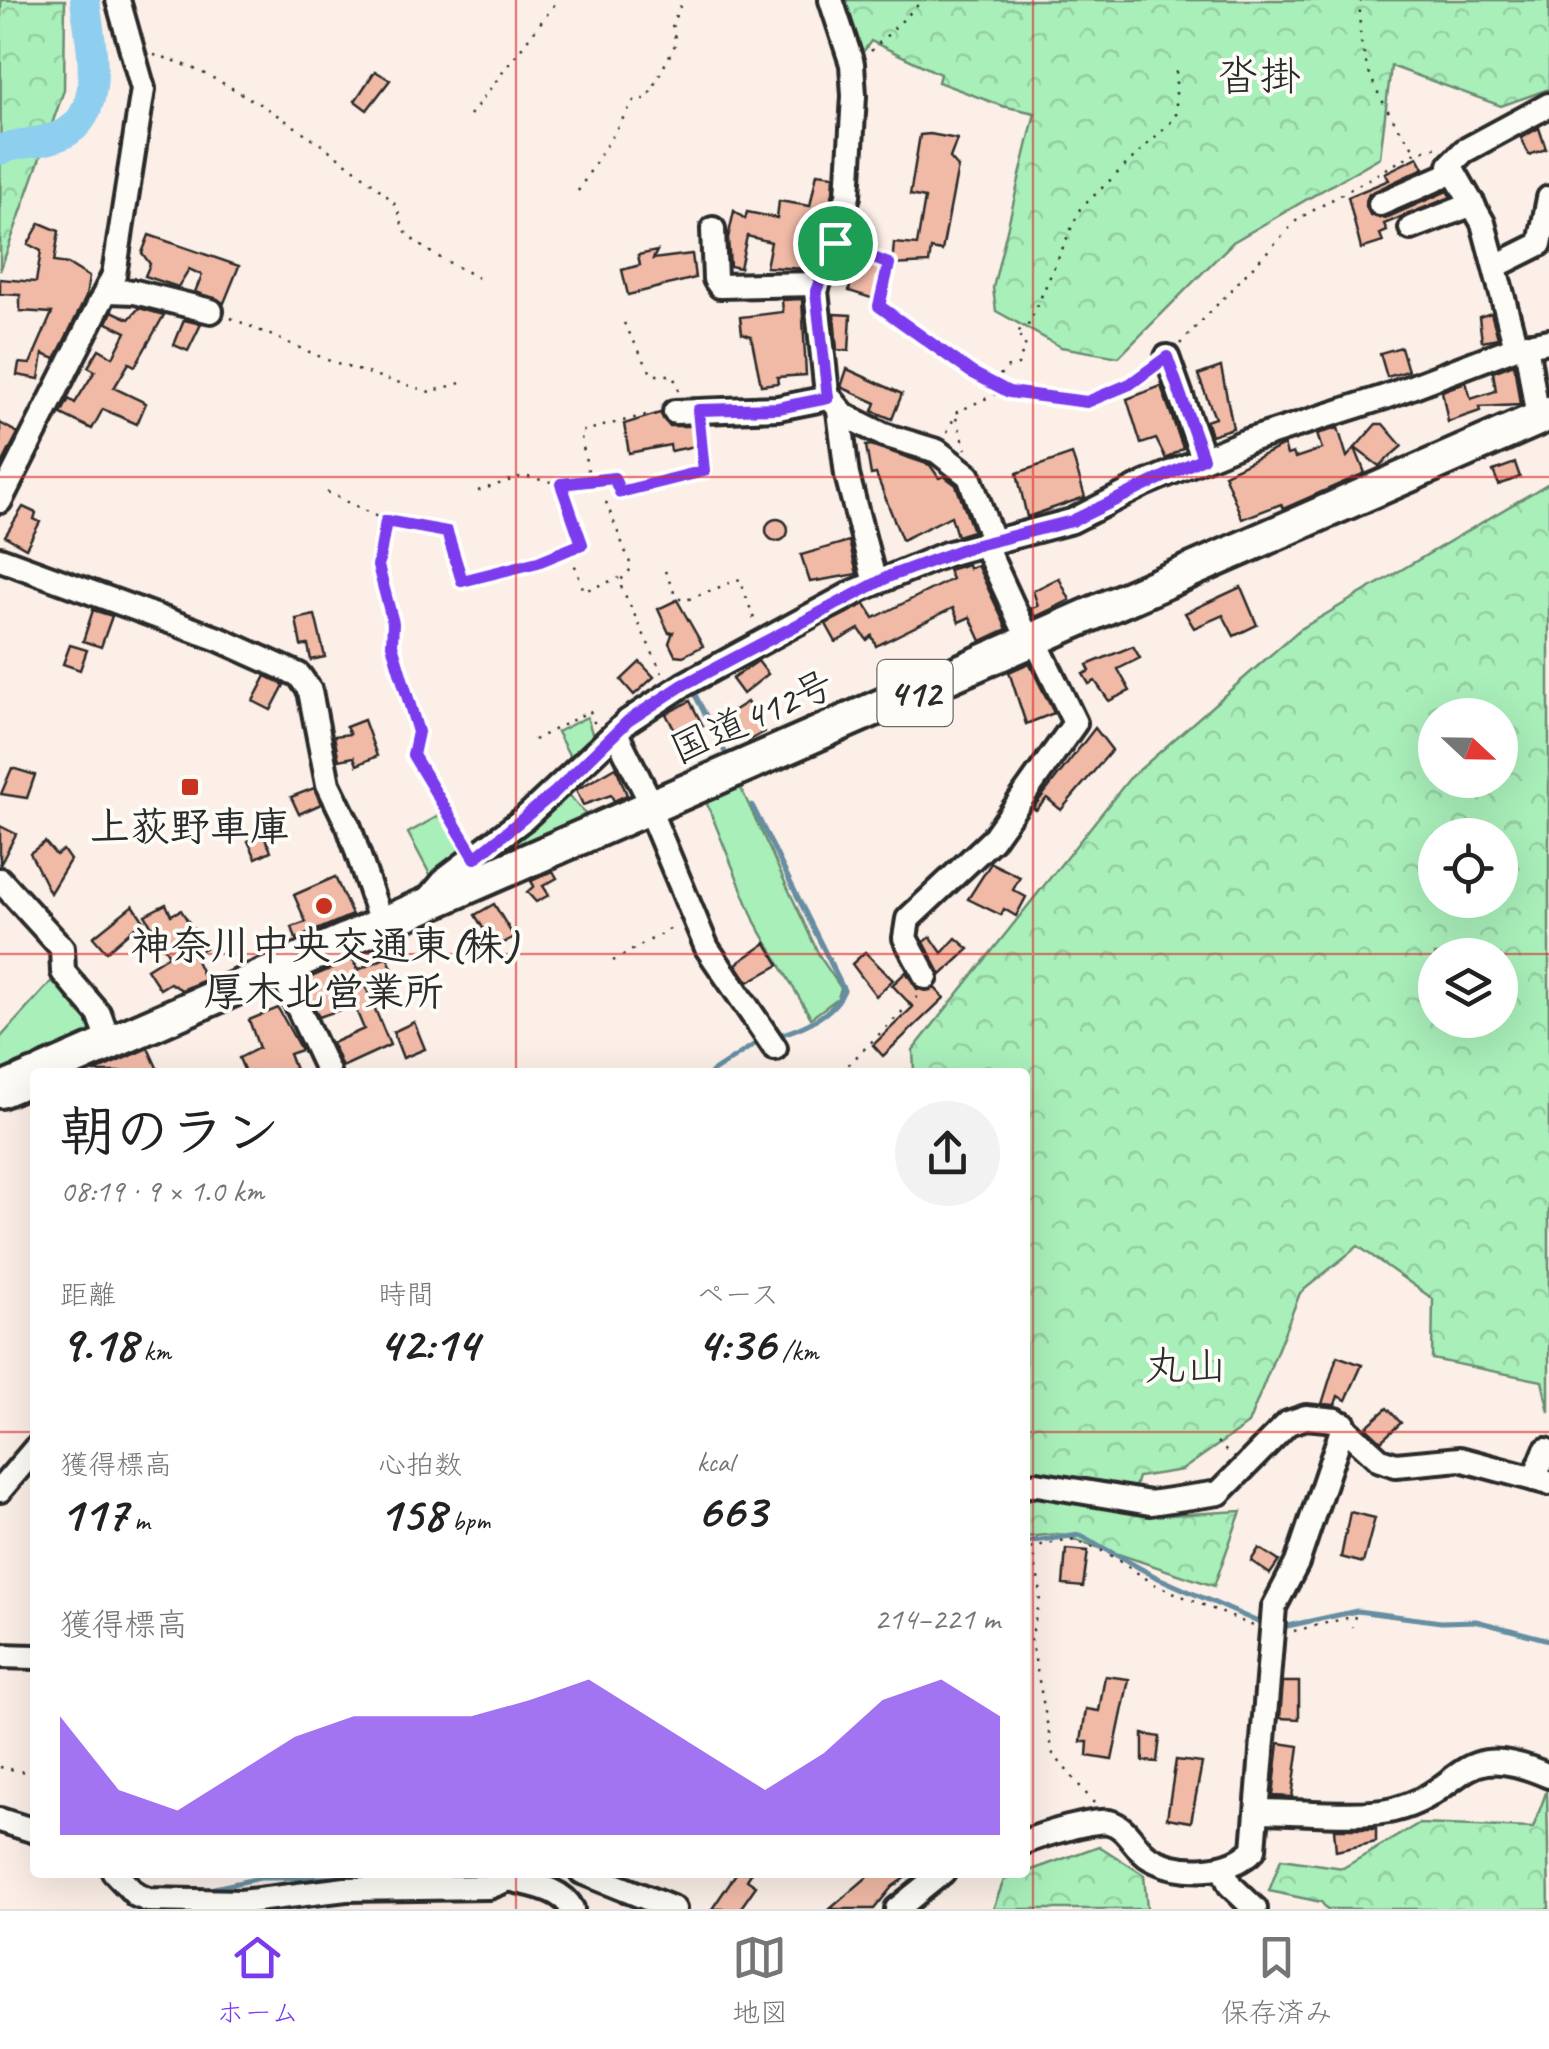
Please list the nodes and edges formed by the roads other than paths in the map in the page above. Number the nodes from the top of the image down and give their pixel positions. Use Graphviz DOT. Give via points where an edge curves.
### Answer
graph roads {
  1 [pos="118,0"];
  2 [pos="831,0"];
  3 [pos="1549,105"];
  4 [pos="1451,168"];
  5 [pos="1549,198"];
  6 [pos="1380,204"];
  7 [pos="1473,204"];
  8 [pos="1410,228"];
  9 [pos="712,230"];
  10 [pos="1496,266"];
  11 [pos="817,284"];
  12 [pos="109,291"];
  13 [pos="212,311"];
  14 [pos="1530,344"];
  15 [pos="1167,357"];
  16 [pos="834,404"];
  17 [pos="687,411"];
  18 [pos="1543,416"];
  19 [pos="1203,458"];
  20 [pos="0,501"];
  21 [pos="989,543"];
  22 [pos="0,559"];
  23 [pos="875,583"];
  24 [pos="1032,642"];
  25 [pos="609,739"];
  26 [pos="653,807"];
  27 [pos="0,880"];
  28 [pos="420,908"];
  29 [pos="382,925"];
  30 [pos="280,969"];
  31 [pos="926,977"];
  32 [pos="772,1042"];
  33 [pos="110,1044"];
  34 [pos="53,1068"];
  35 [pos="326,1068"];
  36 [pos="30,1078"];
  37 [pos="0,1091"];
  38 [pos="1344,1424"];
  39 [pos="1446,1446"];
  40 [pos="1546,1450"];
  41 [pos="30,1454"];
  42 [pos="1471,1462"];
  43 [pos="1528,1479"];
  44 [pos="1030,1485"];
  45 [pos="0,1490"];
  46 [pos="0,1656"];
  47 [pos="30,1657"];
  48 [pos="1549,1776"];
  49 [pos="1260,1811"];
  50 [pos="0,1820"];
  51 [pos="30,1829"];
  52 [pos="1030,1841"];
  53 [pos="1223,1869"];
  54 [pos="120,1878"];
  55 [pos="513,1878"];
  56 [pos="596,1878"];
  57 [pos="936,1878"];
  58 [pos="241,1906"];
  59 [pos="526,1909"];
  60 [pos="572,1909"];
  61 [pos="674,1909"];
  62 [pos="897,1909"];
  63 [pos="1255,1909"];
  1 -- 12 [label="street" via="143,90"];
  2 -- 11 [label="street" via="853,72 852,165 835,243"];
  3 -- 4 [label="street" via="1464,151"];
  4 -- 6 [label="street"];
  4 -- 7 [label="street"];
  5 -- 10 [label="street" via="1540,244"];
  7 -- 8 [label="street"];
  7 -- 10 [label="street"];
  9 -- 11 [label="street" via="720,286"];
  10 -- 14 [label="street"];
  11 -- 16 [label="street"];
  12 -- 13 [label="street"];
  12 -- 20 [label="street"];
  14 -- 18 [label="street"];
  14 -- 19 [label="street"];
  15 -- 19 [label="street"];
  16 -- 17 [label="street"];
  16 -- 21 [label="street" via="884,436 935,450 969,476"];
  16 -- 23 [label="street"];
  18 -- 24 [label="highway, 国道412号 / 412"];
  19 -- 21 [label="street" via="1072,521"];
  21 -- 23 [label="street"];
  21 -- 24 [label="street"];
  22 -- 29 [label="street" via="299,674 310,691 328,784"];
  23 -- 25 [label="street" via="674,690"];
  24 -- 26 [label="highway, 国道412号 / 412"];
  24 -- 31 [label="street" via="1075,723 992,840 905,925 904,938"];
  25 -- 26 [label="street"];
  25 -- 28 [label="street" via="446,877"];
  26 -- 28 [label="highway, 国道412号 / 412"];
  26 -- 32 [label="street" via="708,948"];
  27 -- 33 [label="street" via="62,948 63,972 98,1014"];
  28 -- 29 [label="highway, 国道412号 / 412"];
  29 -- 30 [label="highway, 国道412号 / 412"];
  30 -- 33 [label="highway, 国道412号 / 412"];
  30 -- 35 [label="street"];
  33 -- 34 [label="highway, 国道412号 / 412"];
  36 -- 37 [label="highway"];
  38 -- 42 [label="street" via="1380,1460 1396,1465"];
  38 -- 44 [label="street" via="1306,1417 1288,1423 1219,1494 1150,1503"];
  38 -- 49 [label="street" via="1298,1563 1274,1607"];
  39 -- 42 [label="street" via="1474,1452"];
  40 -- 43 [label="street"];
  41 -- 45 [label="street"];
  42 -- 43 [label="street"];
  46 -- 47 [label="street"];
  48 -- 49 [label="street" via="1513,1760 1483,1761 1392,1810"];
  49 -- 53 [label="street" via="1254,1849"];
  50 -- 51 [label="street"];
  52 -- 53 [label="street" via="1106,1821 1121,1826 1149,1858"];
  53 -- 63 [label="street"];
  54 -- 58 [label="street" via="148,1900"];
  55 -- 58 [label="street" via="488,1887 346,1889"];
  55 -- 59 [label="street"];
  55 -- 60 [label="street" via="550,1890"];
  56 -- 61 [label="street"];
  57 -- 62 [label="street"];
}
